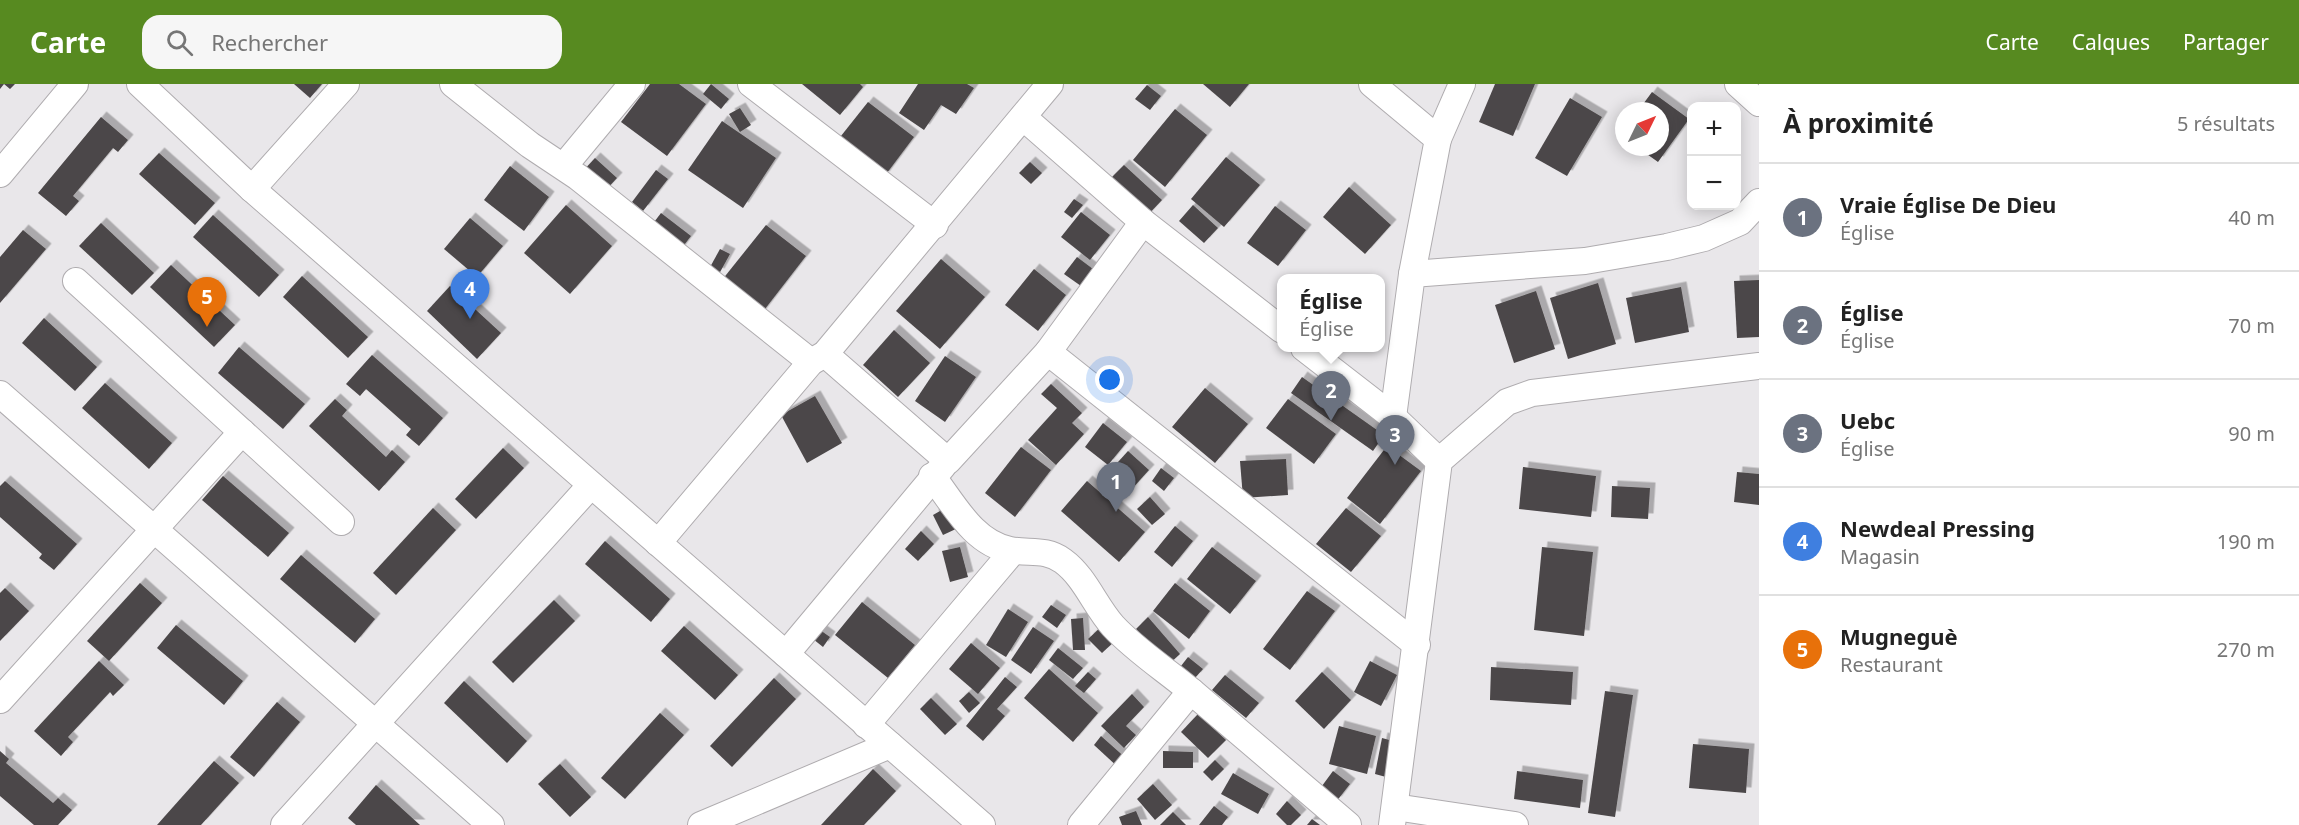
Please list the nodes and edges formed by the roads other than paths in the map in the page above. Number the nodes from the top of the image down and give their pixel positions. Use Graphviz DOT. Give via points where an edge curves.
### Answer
graph roads {
  1 [pos="75,84"];
  2 [pos="140,84"];
  3 [pos="346,84"];
  4 [pos="453,84"];
  5 [pos="632,84"];
  6 [pos="751,84"];
  7 [pos="1372,84"];
  8 [pos="1462,84"];
  9 [pos="1738,84"];
  10 [pos="1039,88"];
  11 [pos="1759,103"];
  12 [pos="1023,117"];
  13 [pos="1438,139"];
  14 [pos="564,166"];
  15 [pos="0,174"];
  16 [pos="252,189"];
  17 [pos="1759,202"];
  18 [pos="1143,222"];
  19 [pos="935,225"];
  20 [pos="1412,274"];
  21 [pos="76,281"];
  22 [pos="1277,327"];
  23 [pos="1048,352"];
  24 [pos="1309,352"];
  25 [pos="818,358"];
  26 [pos="1759,366"];
  27 [pos="0,394"];
  28 [pos="1393,417"];
  29 [pos="242,432"];
  30 [pos="1439,461"];
  31 [pos="940,469"];
  32 [pos="591,485"];
  33 [pos="341,522"];
  34 [pos="154,529"];
  35 [pos="658,543"];
  36 [pos="1013,551"];
  37 [pos="1417,645"];
  38 [pos="786,654"];
  39 [pos="1191,691"];
  40 [pos="0,700"];
  41 [pos="376,724"];
  42 [pos="866,725"];
  43 [pos="890,745"];
  44 [pos="1394,816"];
  45 [pos="284,825"];
  46 [pos="491,825"];
  47 [pos="701,825"];
  48 [pos="982,825"];
  49 [pos="1081,825"];
  50 [pos="1348,825"];
  51 [pos="1515,825"];
  1 -- 15 [label="street"];
  2 -- 16 [label="street"];
  3 -- 16 [label="street"];
  4 -- 14 [label="street" via="530,146"];
  5 -- 14 [label="street"];
  6 -- 19 [label="street"];
  7 -- 13 [label="street"];
  8 -- 13 [label="street"];
  9 -- 11 [label="street"];
  10 -- 12 [label="street"];
  12 -- 18 [label="street"];
  12 -- 19 [label="street"];
  13 -- 20 [label="street"];
  14 -- 25 [label="street"];
  16 -- 32 [label="street"];
  17 -- 20 [label="street" via="1740,222 1667,248 1586,261"];
  18 -- 22 [label="street"];
  18 -- 23 [label="street"];
  19 -- 25 [label="street"];
  20 -- 28 [label="street"];
  21 -- 29 [label="street"];
  23 -- 31 [label="street"];
  23 -- 37 [label="street"];
  24 -- 28 [label="street"];
  25 -- 31 [label="street"];
  25 -- 35 [label="street"];
  26 -- 30 [label="street" via="1532,393 1507,402"];
  27 -- 34 [label="street"];
  28 -- 30 [label="street"];
  29 -- 33 [label="street"];
  29 -- 34 [label="street"];
  30 -- 37 [label="street"];
  31 -- 36 [label="street" via="984,540"];
  31 -- 38 [label="street"];
  32 -- 35 [label="street"];
  32 -- 41 [label="street"];
  34 -- 40 [label="street"];
  34 -- 41 [label="street"];
  35 -- 38 [label="street"];
  36 -- 39 [label="street" via="1047,552 1063,561 1115,627"];
  36 -- 42 [label="street"];
  37 -- 44 [label="street"];
  38 -- 42 [label="street"];
  39 -- 49 [label="street"];
  39 -- 50 [label="street"];
  41 -- 45 [label="street"];
  41 -- 46 [label="street"];
  42 -- 43 [label="street"];
  43 -- 47 [label="street"];
  43 -- 48 [label="street"];
  44 -- 51 [label="street"];
}
